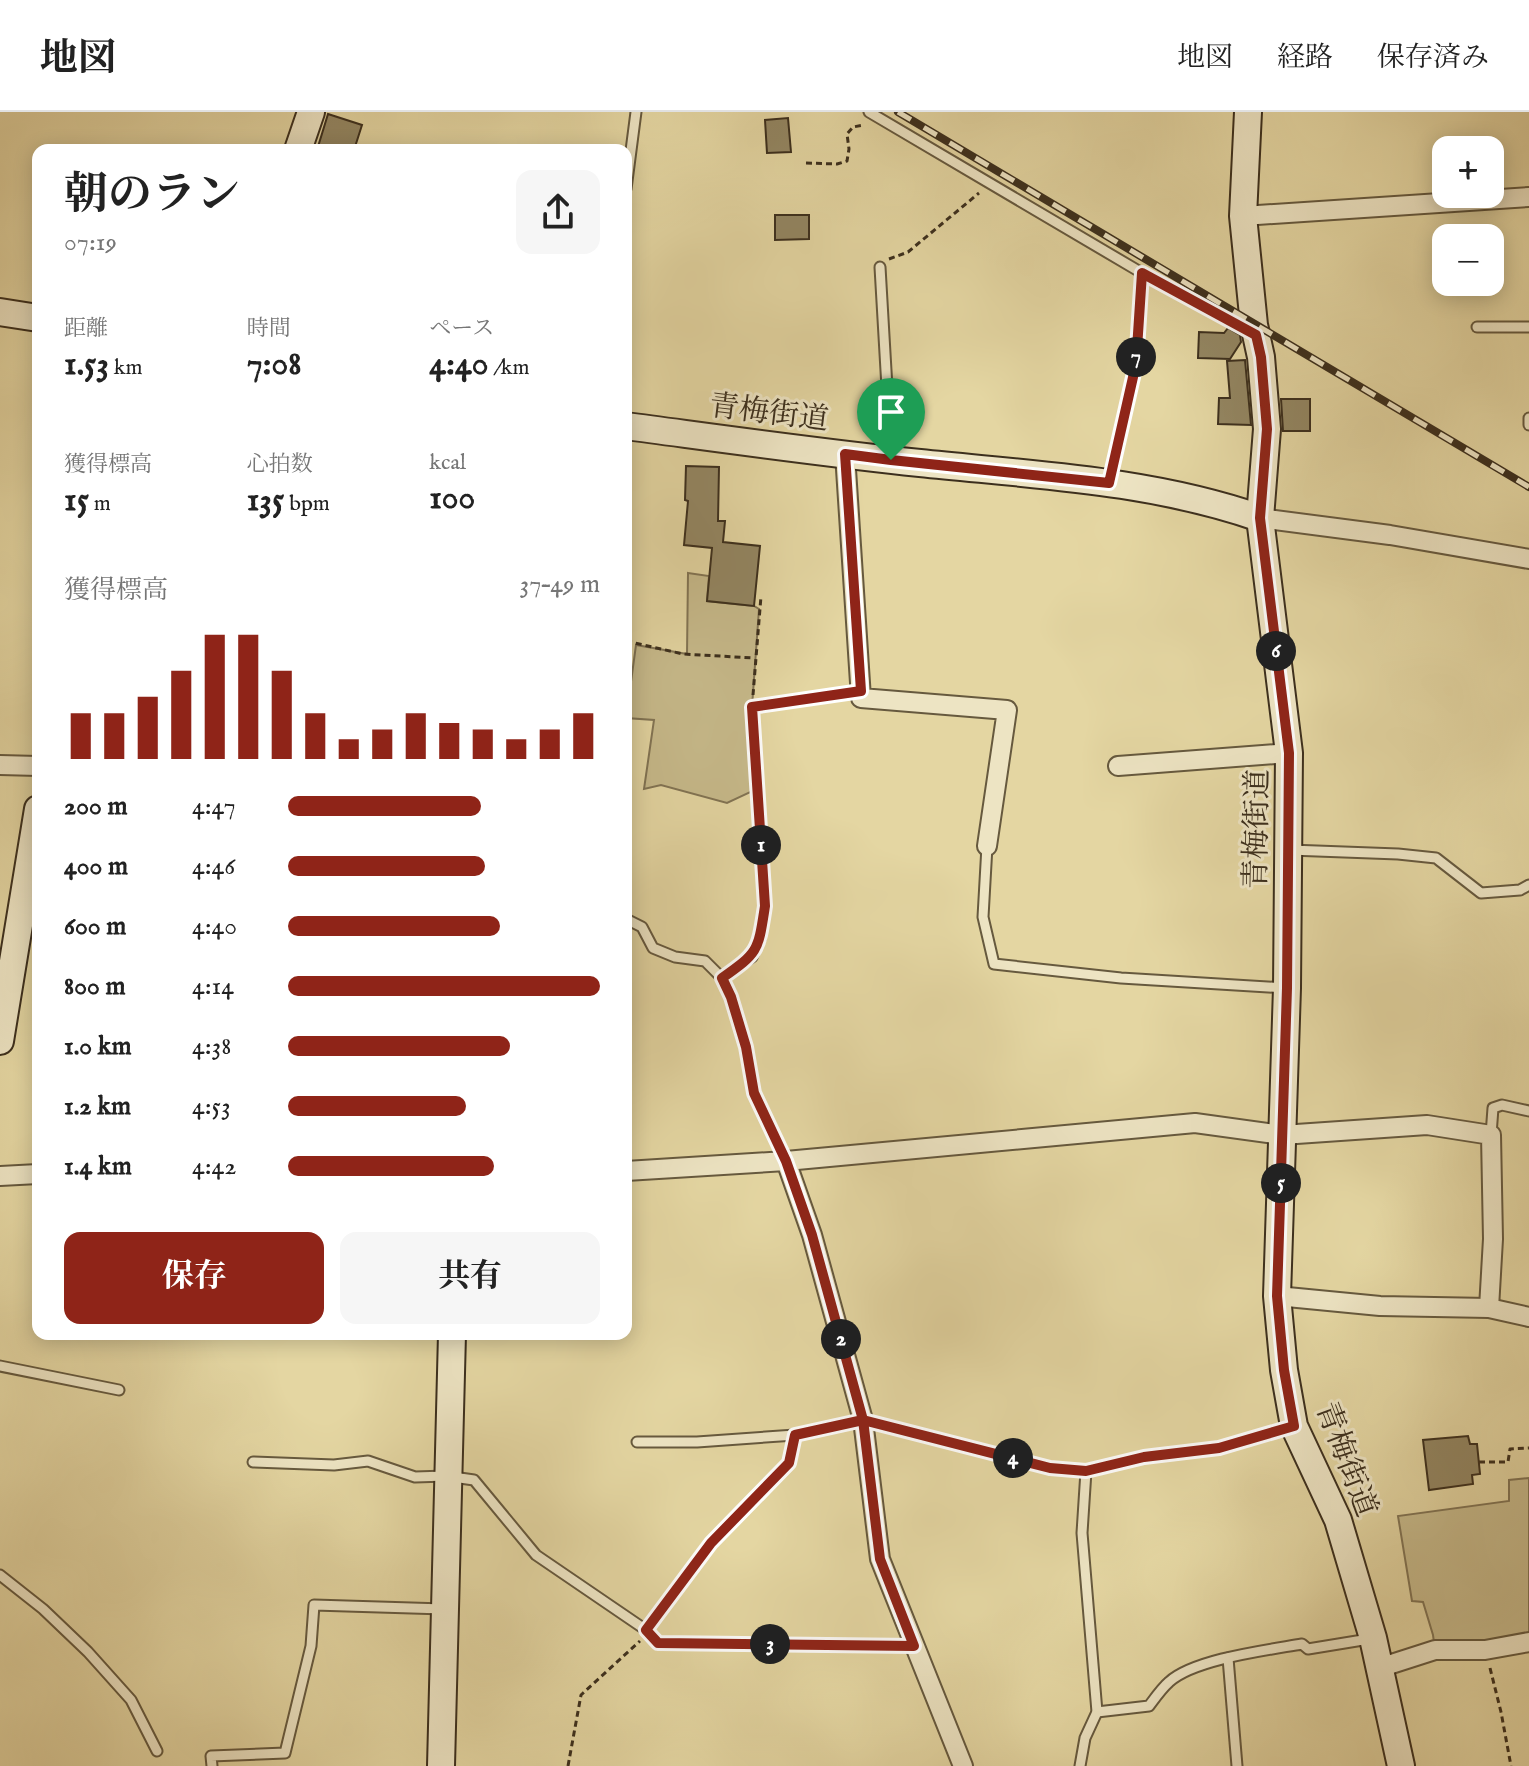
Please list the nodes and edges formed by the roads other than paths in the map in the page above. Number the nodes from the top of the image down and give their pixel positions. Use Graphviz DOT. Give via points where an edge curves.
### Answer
graph roads {
  1 [pos="311,112"];
  2 [pos="636,112"];
  3 [pos="869,112"];
  4 [pos="1248,112"];
  5 [pos="300,144"];
  6 [pos="632,144"];
  7 [pos="1529,197"];
  8 [pos="1243,216"];
  9 [pos="880,267"];
  10 [pos="1142,273"];
  11 [pos="0,312"];
  12 [pos="32,317"];
  13 [pos="1477,327"];
  14 [pos="1529,327"];
  15 [pos="1256,335"];
  16 [pos="1529,418"];
  17 [pos="1529,425"];
  18 [pos="632,427"];
  19 [pos="845,454"];
  20 [pos="891,460"];
  21 [pos="1109,483"];
  22 [pos="1260,518"];
  23 [pos="1529,559"];
  24 [pos="861,691"];
  25 [pos="1289,753"];
  26 [pos="0,765"];
  27 [pos="32,766"];
  28 [pos="1118,766"];
  29 [pos="32,846"];
  30 [pos="987,846"];
  31 [pos="1287,850"];
  32 [pos="1529,885"];
  33 [pos="632,922"];
  34 [pos="722,978"];
  35 [pos="1287,988"];
  36 [pos="0,1041"];
  37 [pos="1529,1111"];
  38 [pos="1282,1135"];
  39 [pos="1491,1135"];
  40 [pos="786,1161"];
  41 [pos="632,1171"];
  42 [pos="32,1174"];
  43 [pos="0,1176"];
  44 [pos="1277,1296"];
  45 [pos="1489,1308"];
  46 [pos="1529,1317"];
  47 [pos="452,1340"];
  48 [pos="0,1366"];
  49 [pos="119,1390"];
  50 [pos="863,1420"];
  51 [pos="1294,1426"];
  52 [pos="795,1435"];
  53 [pos="637,1442"];
  54 [pos="253,1462"];
  55 [pos="1086,1471"];
  56 [pos="446,1476"];
  57 [pos="0,1575"];
  58 [pos="444,1609"];
  59 [pos="646,1630"];
  60 [pos="1373,1638"];
  61 [pos="1529,1642"];
  62 [pos="914,1646"];
  63 [pos="1228,1658"];
  64 [pos="1379,1668"];
  65 [pos="1097,1712"];
  66 [pos="157,1751"];
  67 [pos="212,1766"];
  68 [pos="441,1766"];
  69 [pos="963,1766"];
  70 [pos="1080,1766"];
  71 [pos="1237,1766"];
  72 [pos="1401,1766"];
  1 -- 5 [label="main road"];
  2 -- 6 [label="lane"];
  3 -- 10 [label="lane"];
  4 -- 8 [label="main road"];
  7 -- 8 [label="street"];
  8 -- 15 [label="main road"];
  9 -- 20 [label="lane"];
  10 -- 15 [label="lane"];
  10 -- 21 [label="lane" via="1136,364"];
  11 -- 12 [label="main road"];
  13 -- 14 [label="lane"];
  15 -- 22 [label="main road" via="1267,429"];
  16 -- 17 [label="lane"];
  18 -- 19 [label="main road, 青梅街道"];
  19 -- 20 [label="main road, 青梅街道"];
  19 -- 24 [label="street"];
  20 -- 21 [label="main road, 青梅街道"];
  21 -- 22 [label="main road, 青梅街道" via="1224,505"];
  22 -- 23 [label="street"];
  22 -- 25 [label="main road, 青梅街道"];
  24 -- 30 [label="street" via="861,698 1007,710"];
  24 -- 34 [label="lane" via="752,707 765,906 752,957"];
  25 -- 28 [label="street"];
  25 -- 31 [label="main road, 青梅街道"];
  26 -- 27 [label="street"];
  29 -- 36 [label="main road"];
  30 -- 35 [label="lane" via="983,917 994,964"];
  31 -- 32 [label="lane" via="1436,858 1481,893"];
  31 -- 35 [label="main road, 青梅街道"];
  33 -- 34 [label="lane" via="642,927 653,948 705,961"];
  34 -- 40 [label="lane" via="746,1047 754,1093"];
  35 -- 38 [label="main road, 青梅街道"];
  37 -- 39 [label="lane" via="1493,1108"];
  38 -- 39 [label="street" via="1427,1125"];
  38 -- 40 [label="street" via="1195,1123"];
  38 -- 44 [label="main road, 青梅街道"];
  39 -- 45 [label="street"];
  40 -- 41 [label="street"];
  40 -- 50 [label="street"];
  42 -- 43 [label="street"];
  44 -- 45 [label="street" via="1380,1306"];
  44 -- 51 [label="main road, 青梅街道"];
  45 -- 46 [label="street"];
  47 -- 56 [label="main road"];
  48 -- 49 [label="lane"];
  50 -- 52 [label="lane"];
  50 -- 55 [label="lane" via="1050,1468"];
  50 -- 62 [label="street" via="880,1559"];
  51 -- 55 [label="lane" via="1219,1448"];
  51 -- 60 [label="main road, 青梅街道" via="1338,1520"];
  52 -- 53 [label="lane"];
  52 -- 59 [label="lane" via="789,1463 711,1543"];
  54 -- 56 [label="lane" via="368,1461 415,1477"];
  55 -- 65 [label="lane" via="1082,1533"];
  56 -- 58 [label="main road"];
  56 -- 59 [label="lane" via="474,1480 536,1555"];
  57 -- 66 [label="lane" via="43,1609 131,1700"];
  58 -- 67 [label="lane" via="314,1605 311,1646 285,1753 211,1756"];
  58 -- 68 [label="main road"];
  59 -- 62 [label="lane" via="658,1643"];
  60 -- 63 [label="lane"];
  60 -- 64 [label="main road, 青梅街道"];
  61 -- 64 [label="street" via="1485,1650 1435,1650"];
  62 -- 69 [label="street"];
  63 -- 65 [label="lane" via="1171,1680 1149,1706"];
  63 -- 71 [label="lane"];
  64 -- 72 [label="main road, 青梅街道"];
  65 -- 70 [label="lane"];
}
